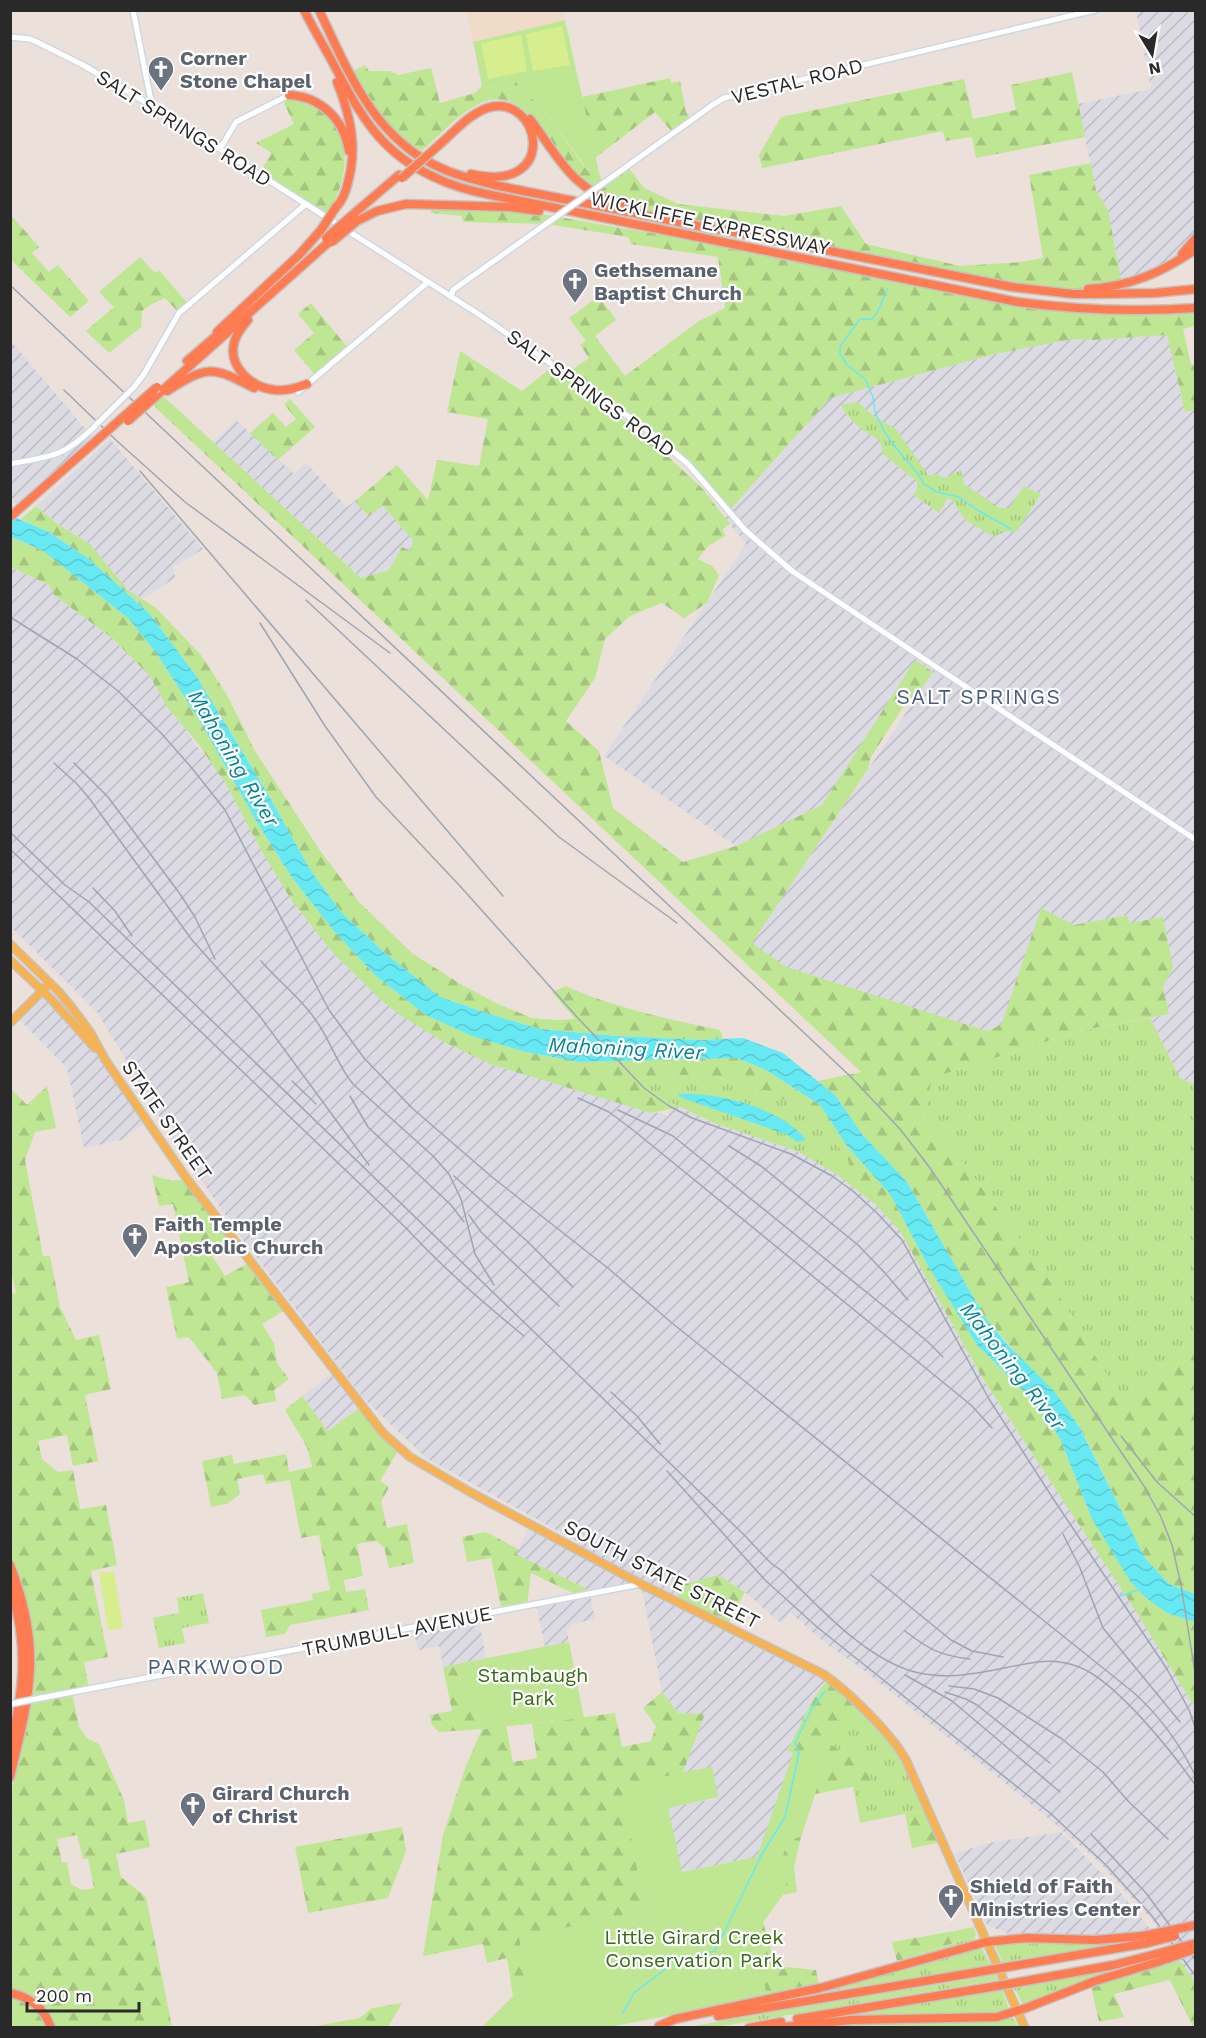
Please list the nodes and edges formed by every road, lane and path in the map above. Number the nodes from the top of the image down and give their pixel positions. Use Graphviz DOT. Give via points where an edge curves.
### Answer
graph roads {
  1 [pos="133,10"];
  2 [pos="319,10"];
  3 [pos="1095,10"];
  4 [pos="306,14"];
  5 [pos="10,37"];
  6 [pos="358,88"];
  7 [pos="289,95"];
  8 [pos="152,106"];
  9 [pos="436,145"];
  10 [pos="220,149"];
  11 [pos="306,204"];
  12 [pos="336,207"];
  13 [pos="652,217"];
  14 [pos="354,219"];
  15 [pos="616,220"];
  16 [pos="1196,238"];
  17 [pos="328,242"];
  18 [pos="1196,249"];
  19 [pos="1174,263"];
  20 [pos="428,282"];
  21 [pos="1012,287"];
  22 [pos="1196,289"];
  23 [pos="451,297"];
  24 [pos="264,300"];
  25 [pos="1196,308"];
  26 [pos="213,337"];
  27 [pos="307,384"];
  28 [pos="159,392"];
  29 [pos="298,392"];
  30 [pos="10,464"];
  31 [pos="10,517"];
  32 [pos="10,524"];
  33 [pos="1196,840"];
  34 [pos="10,944"];
  35 [pos="10,960"];
  36 [pos="51,983"];
  37 [pos="43,991"];
  38 [pos="10,1023"];
  39 [pos="101,1054"];
  40 [pos="207,1205"];
  41 [pos="10,1565"];
  42 [pos="641,1584"];
  43 [pos="10,1587"];
  44 [pos="10,1704"];
  45 [pos="10,1747"];
  46 [pos="10,1777"];
  47 [pos="1196,1925"];
  48 [pos="1196,1930"];
  49 [pos="1146,1940"];
  50 [pos="986,1942"];
  51 [pos="1196,1943"];
  52 [pos="1196,1949"];
  53 [pos="1157,1958"];
  54 [pos="10,1994"];
  55 [pos="1018,2011"];
  56 [pos="654,2027"];
  57 [pos="51,2028"];
  58 [pos="749,2028"];
  59 [pos="775,2028"];
  60 [pos="1025,2028"];
  1 -- 8 [label="street"];
  2 -- 6 [label="highway, WICKLIFFE EXPRESSWAY"];
  3 -- 23 [label="street, VESTAL ROAD, bridge" via="724,98 453,290"];
  4 -- 12 [label="highway" via="339,84 352,131 351,173"];
  4 -- 15 [label="highway, WICKLIFFE EXPRESSWAY" via="359,112 402,159 465,189"];
  5 -- 8 [label="street, SALT SPRINGS ROAD" via="37,42"];
  6 -- 9 [label="highway" via="406,143 431,159 467,172 494,177 515,173 529,159 533,138 529,125 519,114 494,107 472,117"];
  6 -- 13 [label="highway, WICKLIFFE EXPRESSWAY" via="393,136 440,168 494,185"];
  7 -- 10 [label="street" via="236,122"];
  7 -- 12 [label="highway" via="320,104 335,117 345,134 349,164"];
  8 -- 10 [label="street, SALT SPRINGS ROAD"];
  9 -- 13 [label="highway" via="477,108 493,102 510,105 527,116 582,186"];
  9 -- 14 [label="highway, bridge"];
  10 -- 11 [label="street, SALT SPRINGS ROAD"];
  11 -- 20 [label="street, SALT SPRINGS ROAD"];
  11 -- 30 [label="street, bridge" via="179,313 134,387 71,448 58,455"];
  12 -- 26 [label="highway, bridge" via="299,255"];
  13 -- 21 [label="highway, WICKLIFFE EXPRESSWAY"];
  14 -- 15 [label="highway" via="382,209 417,204 510,207"];
  14 -- 17 [label="highway, bridge"];
  15 -- 25 [label="highway, WICKLIFFE EXPRESSWAY" via="1018,302 1099,310"];
  16 -- 19 [label="highway"];
  17 -- 24 [label="highway"];
  17 -- 26 [label="highway"];
  18 -- 19 [label="highway"];
  19 -- 21 [label="highway" via="1146,278 1105,288"];
  20 -- 23 [label="street, SALT SPRINGS ROAD"];
  20 -- 27 [label="street"];
  21 -- 22 [label="highway, WICKLIFFE EXPRESSWAY" via="1073,294"];
  23 -- 33 [label="street, SALT SPRINGS ROAD" via="655,435 688,464 759,543 792,571"];
  24 -- 27 [label="highway" via="237,335 233,351 237,366 252,382 270,389"];
  24 -- 28 [label="highway"];
  26 -- 28 [label="highway"];
  27 -- 29 [label="street"];
  28 -- 29 [label="highway" via="210,371 268,394"];
  28 -- 31 [label="highway, bridge"];
  28 -- 32 [label="highway, bridge"];
  34 -- 36 [label="main road"];
  35 -- 37 [label="main road"];
  36 -- 37 [label="main road"];
  36 -- 39 [label="main road" via="86,1027"];
  37 -- 38 [label="main road"];
  37 -- 39 [label="main road"];
  39 -- 40 [label="main road, STATE STREET"];
  40 -- 42 [label="main road, SOUTH STATE STREET" via="399,1449 440,1476"];
  41 -- 46 [label="highway" via="28,1623 31,1669"];
  42 -- 44 [label="street, TRUMBULL AVENUE, bridge"];
  42 -- 50 [label="main road, SOUTH STATE STREET" via="823,1674 865,1711 906,1760"];
  43 -- 45 [label="highway" via="24,1659 21,1697"];
  47 -- 49 [label="highway, bridge"];
  48 -- 49 [label="highway, bridge"];
  49 -- 50 [label="highway" via="1026,1938"];
  49 -- 56 [label="highway, bridge"];
  50 -- 55 [label="main road, SOUTH STATE STREET"];
  50 -- 56 [label="highway" via="774,2000 675,2019"];
  51 -- 53 [label="highway, bridge"];
  52 -- 53 [label="highway, bridge"];
  53 -- 55 [label="highway"];
  53 -- 58 [label="highway, bridge"];
  54 -- 57 [label="highway" via="34,2003"];
  55 -- 59 [label="highway" via="991,2018 851,2020"];
  55 -- 60 [label="main road, SOUTH STATE STREET"];
}
